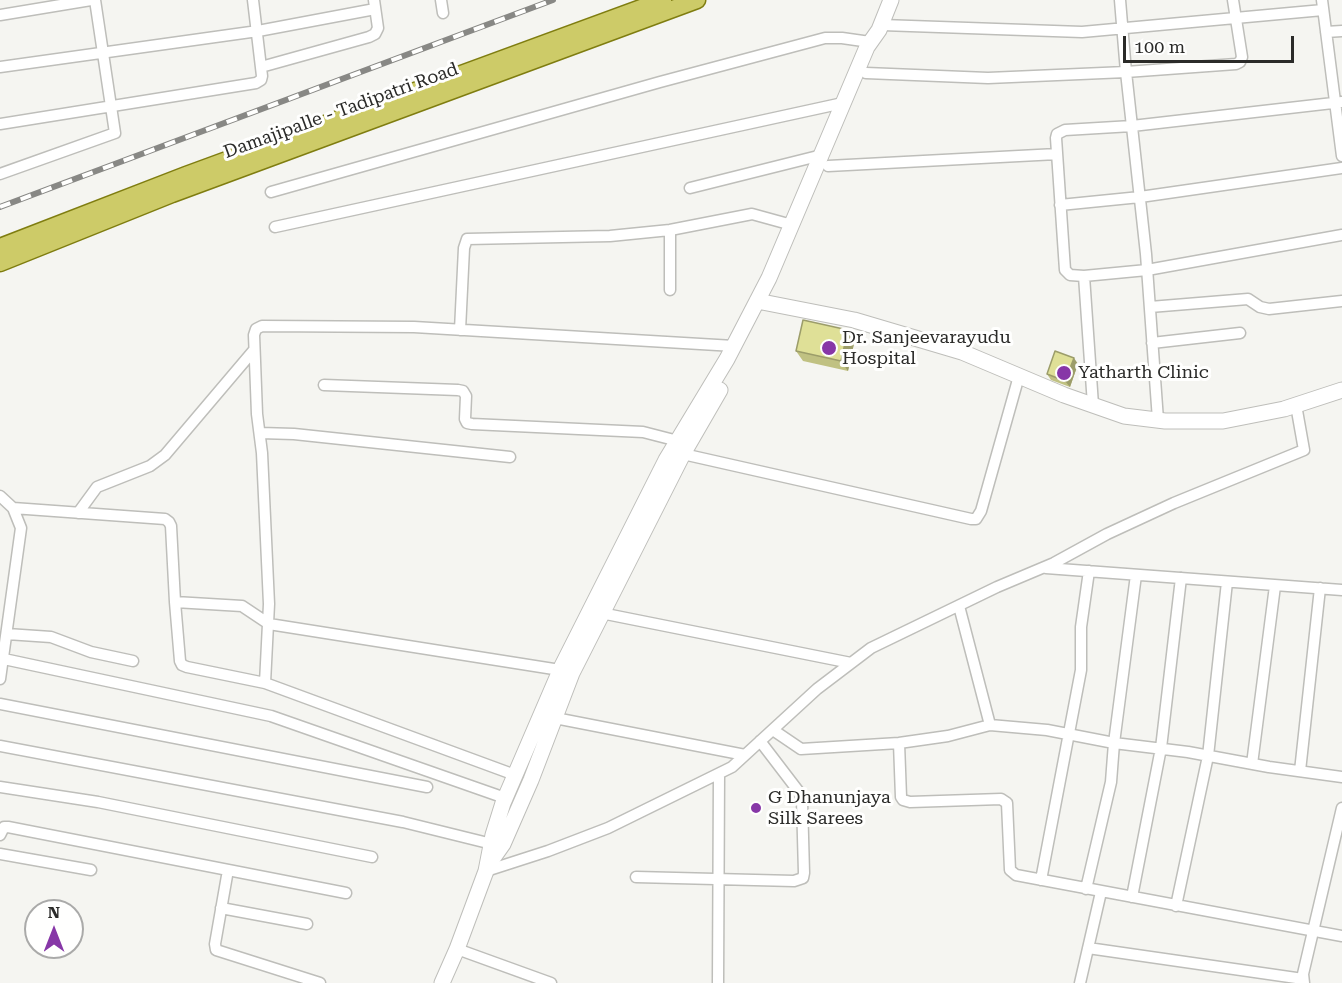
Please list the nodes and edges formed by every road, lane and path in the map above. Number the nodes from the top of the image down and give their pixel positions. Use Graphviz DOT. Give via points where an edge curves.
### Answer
graph roads {
  1 [pos="93,0"];
  2 [pos="253,0"];
  3 [pos="441,0"];
  4 [pos="663,0"];
  5 [pos="697,0"];
  6 [pos="891,0"];
  7 [pos="1120,0"];
  8 [pos="1233,0"];
  9 [pos="375,4"];
  10 [pos="1322,5"];
  11 [pos="443,13"];
  12 [pos="0,15"];
  13 [pos="1236,17"];
  14 [pos="1122,28"];
  15 [pos="258,31"];
  16 [pos="1342,31"];
  17 [pos="877,32"];
  18 [pos="1326,32"];
  19 [pos="104,53"];
  20 [pos="0,67"];
  21 [pos="261,67"];
  22 [pos="1126,72"];
  23 [pos="866,73"];
  24 [pos="1339,102"];
  25 [pos="843,103"];
  26 [pos="112,105"];
  27 [pos="0,124"];
  28 [pos="1132,126"];
  29 [pos="1057,154"];
  30 [pos="1342,156"];
  31 [pos="825,161"];
  32 [pos="1342,168"];
  33 [pos="0,174"];
  34 [pos="690,188"];
  35 [pos="271,192"];
  36 [pos="1140,197"];
  37 [pos="1060,205"];
  38 [pos="792,225"];
  39 [pos="275,227"];
  40 [pos="670,230"];
  41 [pos="1342,235"];
  42 [pos="0,247"];
  43 [pos="0,263"];
  44 [pos="1147,270"];
  45 [pos="1084,276"];
  46 [pos="670,290"];
  47 [pos="762,302"];
  48 [pos="1342,302"];
  49 [pos="1150,307"];
  50 [pos="460,330"];
  51 [pos="1240,333"];
  52 [pos="1152,343"];
  53 [pos="734,346"];
  54 [pos="254,350"];
  55 [pos="1019,376"];
  56 [pos="324,385"];
  57 [pos="1342,390"];
  58 [pos="1093,405"];
  59 [pos="1296,405"];
  60 [pos="1158,420"];
  61 [pos="260,433"];
  62 [pos="680,448"];
  63 [pos="510,457"];
  64 [pos="5,502"];
  65 [pos="78,513"];
  66 [pos="1043,567"];
  67 [pos="1089,571"];
  68 [pos="1136,575"];
  69 [pos="1181,578"];
  70 [pos="1227,582"];
  71 [pos="1275,586"];
  72 [pos="1320,588"];
  73 [pos="1342,590"];
  74 [pos="174,602"];
  75 [pos="959,606"];
  76 [pos="597,612"];
  77 [pos="269,624"];
  78 [pos="7,634"];
  79 [pos="4,659"];
  80 [pos="133,661"];
  81 [pos="851,663"];
  82 [pos="560,670"];
  83 [pos="0,679"];
  84 [pos="265,683"];
  85 [pos="0,704"];
  86 [pos="555,718"];
  87 [pos="990,725"];
  88 [pos="773,730"];
  89 [pos="1067,734"];
  90 [pos="760,741"];
  91 [pos="899,743"];
  92 [pos="1114,743"];
  93 [pos="0,746"];
  94 [pos="1161,748"];
  95 [pos="745,755"];
  96 [pos="1208,756"];
  97 [pos="1251,764"];
  98 [pos="1300,771"];
  99 [pos="719,774"];
  100 [pos="515,775"];
  101 [pos="1342,777"];
  102 [pos="0,787"];
  103 [pos="427,787"];
  104 [pos="505,798"];
  105 [pos="1342,808"];
  106 [pos="0,835"];
  107 [pos="492,844"];
  108 [pos="0,854"];
  109 [pos="372,857"];
  110 [pos="91,870"];
  111 [pos="228,870"];
  112 [pos="486,870"];
  113 [pos="636,877"];
  114 [pos="720,879"];
  115 [pos="1041,880"];
  116 [pos="1086,889"];
  117 [pos="1101,892"];
  118 [pos="346,893"];
  119 [pos="1132,897"];
  120 [pos="1176,906"];
  121 [pos="221,908"];
  122 [pos="307,924"];
  123 [pos="1313,931"];
  124 [pos="1342,936"];
  125 [pos="1088,948"];
  126 [pos="457,949"];
  127 [pos="1303,981"];
  128 [pos="320,983"];
  129 [pos="442,983"];
  130 [pos="551,983"];
  131 [pos="718,983"];
  132 [pos="1080,983"];
  1 -- 12 [label="street"];
  1 -- 19 [label="street"];
  2 -- 15 [label="street"];
  3 -- 11 [label="street"];
  4 -- 42 [label="main road, Damajipalle - Tadipatri Road"];
  5 -- 43 [label="main road, Damajipalle - Tadipatri Road" via="172,194"];
  6 -- 17 [label="main road"];
  7 -- 14 [label="street"];
  8 -- 13 [label="street"];
  9 -- 15 [label="street"];
  9 -- 21 [label="street" via="375,34"];
  10 -- 13 [label="street"];
  10 -- 18 [label="street"];
  13 -- 14 [label="street"];
  13 -- 22 [label="street" via="1240,62"];
  14 -- 17 [label="street" via="1075,32"];
  14 -- 22 [label="street"];
  15 -- 19 [label="street"];
  15 -- 21 [label="street"];
  16 -- 18 [label="street"];
  17 -- 23 [label="main road" via="877,46"];
  17 -- 25 [label="main road"];
  17 -- 35 [label="street" via="825,38"];
  18 -- 24 [label="street"];
  19 -- 20 [label="street"];
  19 -- 26 [label="street"];
  21 -- 26 [label="street" via="261,80 256,83"];
  22 -- 23 [label="street" via="988,78"];
  22 -- 28 [label="street"];
  23 -- 31 [label="main road"];
  24 -- 28 [label="street"];
  24 -- 30 [label="street"];
  25 -- 31 [label="main road"];
  25 -- 39 [label="street"];
  26 -- 27 [label="street"];
  26 -- 33 [label="street" via="115,133"];
  28 -- 29 [label="street" via="1060,131 1056,138"];
  28 -- 36 [label="street"];
  29 -- 31 [label="street"];
  29 -- 37 [label="street"];
  31 -- 34 [label="street"];
  31 -- 38 [label="main road"];
  31 -- 47 [label="main road"];
  32 -- 36 [label="street"];
  36 -- 37 [label="street"];
  36 -- 44 [label="street"];
  37 -- 45 [label="street" via="1065,270 1070,275"];
  38 -- 40 [label="street" via="752,214"];
  38 -- 47 [label="main road"];
  40 -- 46 [label="street"];
  40 -- 50 [label="street" via="610,236 467,240"];
  41 -- 44 [label="street"];
  44 -- 45 [label="street"];
  44 -- 49 [label="street"];
  45 -- 58 [label="street"];
  47 -- 53 [label="main road"];
  47 -- 55 [label="main road" via="854,320 962,352"];
  47 -- 62 [label="main road" via="736,363"];
  48 -- 49 [label="street" via="1269,309 1248,299"];
  49 -- 52 [label="street"];
  50 -- 53 [label="street"];
  50 -- 54 [label="street" via="262,326 254,335"];
  51 -- 52 [label="street"];
  52 -- 60 [label="street"];
  53 -- 62 [label="main road"];
  54 -- 61 [label="street"];
  54 -- 65 [label="street" via="158,462 97,487"];
  55 -- 58 [label="main road"];
  55 -- 62 [label="street" via="976,519"];
  56 -- 62 [label="street" via="458,390 466,396 467,423 643,432"];
  57 -- 59 [label="main road"];
  58 -- 60 [label="main road" via="1124,416"];
  59 -- 60 [label="main road" via="1223,421"];
  59 -- 66 [label="street" via="1304,450 1174,503"];
  61 -- 63 [label="street"];
  61 -- 77 [label="street"];
  62 -- 76 [label="main road"];
  64 -- 65 [label="street"];
  64 -- 78 [label="street" via="21,528"];
  65 -- 74 [label="street" via="169,522"];
  66 -- 67 [label="street"];
  66 -- 75 [label="street"];
  67 -- 68 [label="street"];
  67 -- 89 [label="street" via="1081,627 1081,670"];
  68 -- 69 [label="street"];
  68 -- 92 [label="street"];
  69 -- 70 [label="street"];
  69 -- 94 [label="street"];
  70 -- 71 [label="street"];
  70 -- 96 [label="street"];
  71 -- 72 [label="street"];
  71 -- 97 [label="street"];
  72 -- 73 [label="street"];
  72 -- 98 [label="street"];
  74 -- 77 [label="street" via="242,606"];
  74 -- 84 [label="street" via="182,665"];
  75 -- 81 [label="street" via="871,648"];
  75 -- 87 [label="street"];
  76 -- 81 [label="street"];
  76 -- 82 [label="main road"];
  76 -- 86 [label="main road"];
  77 -- 82 [label="street"];
  77 -- 84 [label="street"];
  78 -- 79 [label="street"];
  78 -- 80 [label="street" via="51,637 91,652"];
  79 -- 83 [label="street"];
  79 -- 104 [label="street" via="282,719"];
  81 -- 88 [label="street"];
  82 -- 100 [label="main road"];
  84 -- 100 [label="street"];
  85 -- 103 [label="street"];
  86 -- 95 [label="street"];
  86 -- 112 [label="main road" via="507,834"];
  87 -- 89 [label="street"];
  87 -- 91 [label="street"];
  88 -- 90 [label="street"];
  88 -- 91 [label="street" via="801,749"];
  89 -- 92 [label="street"];
  89 -- 115 [label="street"];
  90 -- 95 [label="street"];
  90 -- 114 [label="street" via="802,801 803,878"];
  91 -- 115 [label="street" via="903,800 1004,800 1008,807 1010,870"];
  92 -- 94 [label="street"];
  92 -- 116 [label="street" via="1111,782"];
  93 -- 107 [label="street" via="403,822"];
  94 -- 96 [label="street"];
  94 -- 119 [label="street"];
  95 -- 99 [label="street"];
  96 -- 97 [label="street"];
  96 -- 120 [label="street"];
  97 -- 98 [label="street"];
  98 -- 101 [label="street"];
  99 -- 112 [label="street" via="608,828"];
  99 -- 114 [label="street"];
  100 -- 104 [label="main road"];
  102 -- 109 [label="street" via="98,802"];
  104 -- 107 [label="main road"];
  105 -- 123 [label="street"];
  106 -- 111 [label="street" via="8,827"];
  107 -- 112 [label="main road"];
  108 -- 110 [label="street"];
  111 -- 118 [label="street"];
  111 -- 121 [label="street"];
  112 -- 126 [label="main road"];
  113 -- 114 [label="street"];
  114 -- 131 [label="street"];
  115 -- 116 [label="street"];
  116 -- 117 [label="street"];
  117 -- 119 [label="street"];
  117 -- 125 [label="street"];
  119 -- 120 [label="street"];
  120 -- 123 [label="street"];
  121 -- 122 [label="street"];
  121 -- 128 [label="street" via="216,950"];
  123 -- 124 [label="street"];
  123 -- 127 [label="street"];
  125 -- 127 [label="street"];
  125 -- 132 [label="street"];
  126 -- 129 [label="main road"];
  126 -- 130 [label="street"];
}
